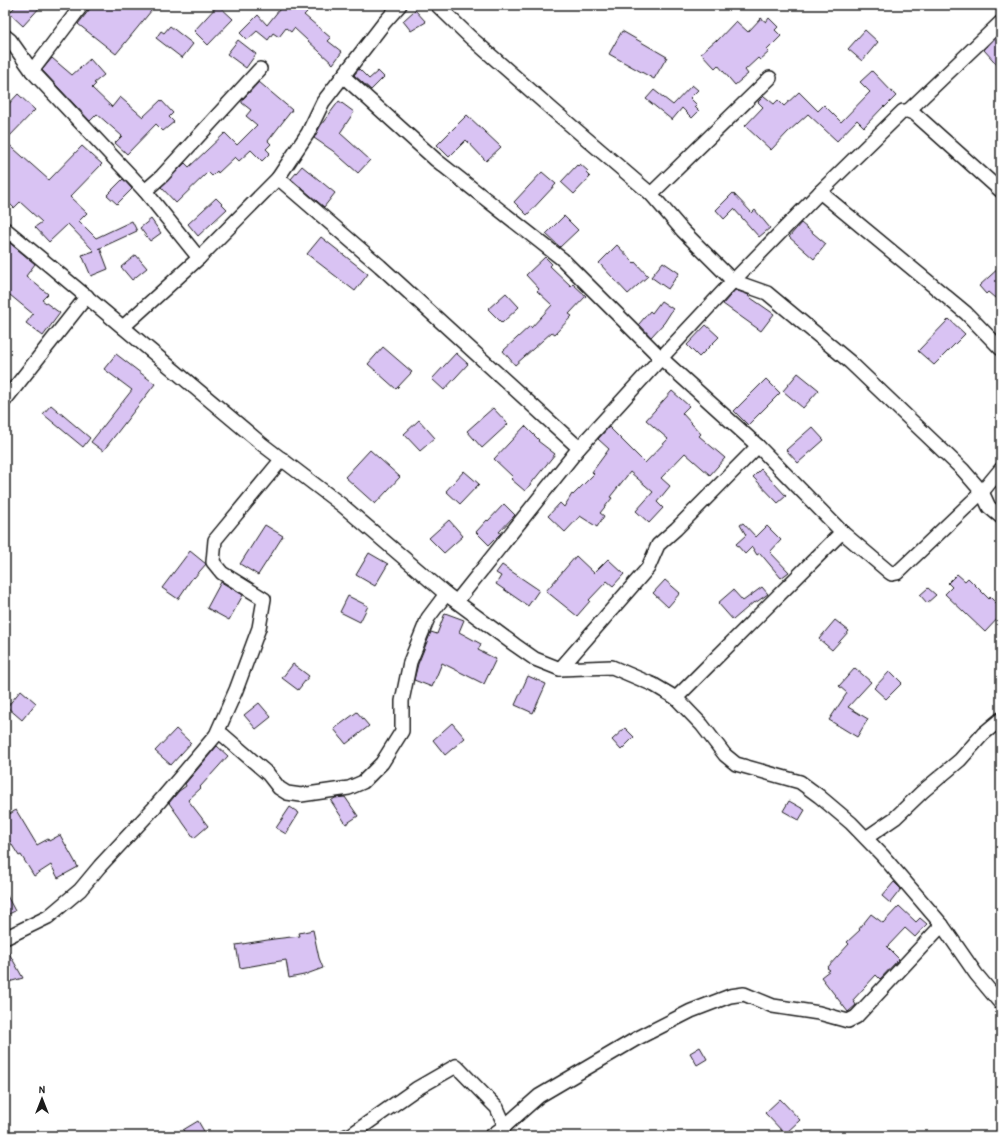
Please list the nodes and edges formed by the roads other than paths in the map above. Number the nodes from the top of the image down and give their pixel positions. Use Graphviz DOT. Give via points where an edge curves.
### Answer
graph roads {
  1 [pos="82,5"];
  2 [pos="400,5"];
  3 [pos="437,5"];
  4 [pos="1001,22"];
  5 [pos="5,36"];
  6 [pos="260,69"];
  7 [pos="32,71"];
  8 [pos="343,76"];
  9 [pos="770,78"];
  10 [pos="908,111"];
  11 [pos="278,178"];
  12 [pos="145,191"];
  13 [pos="1001,191"];
  14 [pos="820,192"];
  15 [pos="651,194"];
  16 [pos="5,229"];
  17 [pos="199,258"];
  18 [pos="733,281"];
  19 [pos="87,296"];
  20 [pos="124,327"];
  21 [pos="1001,348"];
  22 [pos="661,358"];
  23 [pos="5,400"];
  24 [pos="758,446"];
  25 [pos="579,448"];
  26 [pos="282,459"];
  27 [pos="1001,469"];
  28 [pos="982,492"];
  29 [pos="1001,517"];
  30 [pos="842,532"];
  31 [pos="452,598"];
  32 [pos="560,669"];
  33 [pos="676,698"];
  34 [pos="1001,719"];
  35 [pos="216,735"];
  36 [pos="866,838"];
  37 [pos="942,925"];
  38 [pos="5,938"];
  39 [pos="1001,1004"];
  40 [pos="505,1126"];
  41 [pos="346,1136"];
  42 [pos="491,1136"];
  1 -- 7 [label="street"];
  2 -- 8 [label="street"];
  3 -- 15 [label="street" via="470,37"];
  4 -- 10 [label="street"];
  5 -- 7 [label="street"];
  6 -- 12 [label="street" via="162,176"];
  7 -- 12 [label="street"];
  8 -- 11 [label="street" via="323,102 308,134"];
  8 -- 22 [label="street" via="436,160 562,259"];
  9 -- 15 [label="street"];
  10 -- 13 [label="street" via="915,114"];
  10 -- 14 [label="street" via="903,111"];
  11 -- 17 [label="street"];
  11 -- 25 [label="street" via="380,266"];
  12 -- 17 [label="street"];
  14 -- 18 [label="street"];
  14 -- 21 [label="street" via="966,313"];
  15 -- 18 [label="street" via="683,231"];
  16 -- 19 [label="street"];
  17 -- 20 [label="street"];
  18 -- 22 [label="street"];
  18 -- 28 [label="street" via="767,293 850,362 963,470"];
  19 -- 20 [label="street"];
  19 -- 23 [label="street"];
  20 -- 26 [label="street"];
  22 -- 24 [label="street"];
  22 -- 25 [label="street"];
  24 -- 30 [label="street"];
  24 -- 32 [label="street" via="676,530 658,545 648,568"];
  25 -- 31 [label="street"];
  26 -- 31 [label="street" via="344,506"];
  26 -- 35 [label="street" via="215,540 213,562 222,573 264,599 259,628"];
  27 -- 28 [label="street"];
  28 -- 29 [label="street" via="989,507"];
  28 -- 30 [label="street" via="897,573 889,572"];
  30 -- 33 [label="street"];
  31 -- 32 [label="street" via="535,659"];
  31 -- 35 [label="street" via="428,618 410,662 402,701 402,731 382,763 363,782 349,788 301,795 288,793 279,788 268,774 223,735"];
  32 -- 33 [label="street" via="612,667 654,685"];
  33 -- 36 [label="street" via="702,725 725,755 736,764 800,782"];
  34 -- 36 [label="street" via="895,818"];
  35 -- 38 [label="street" via="80,890 48,917"];
  36 -- 37 [label="street"];
  37 -- 39 [label="street" via="976,974"];
  37 -- 40 [label="street" via="856,1018 848,1020 773,1006 744,994 730,996 691,1010 636,1038 539,1096"];
  40 -- 41 [label="street" via="497,1108 456,1066"];
  40 -- 42 [label="street"];
}
